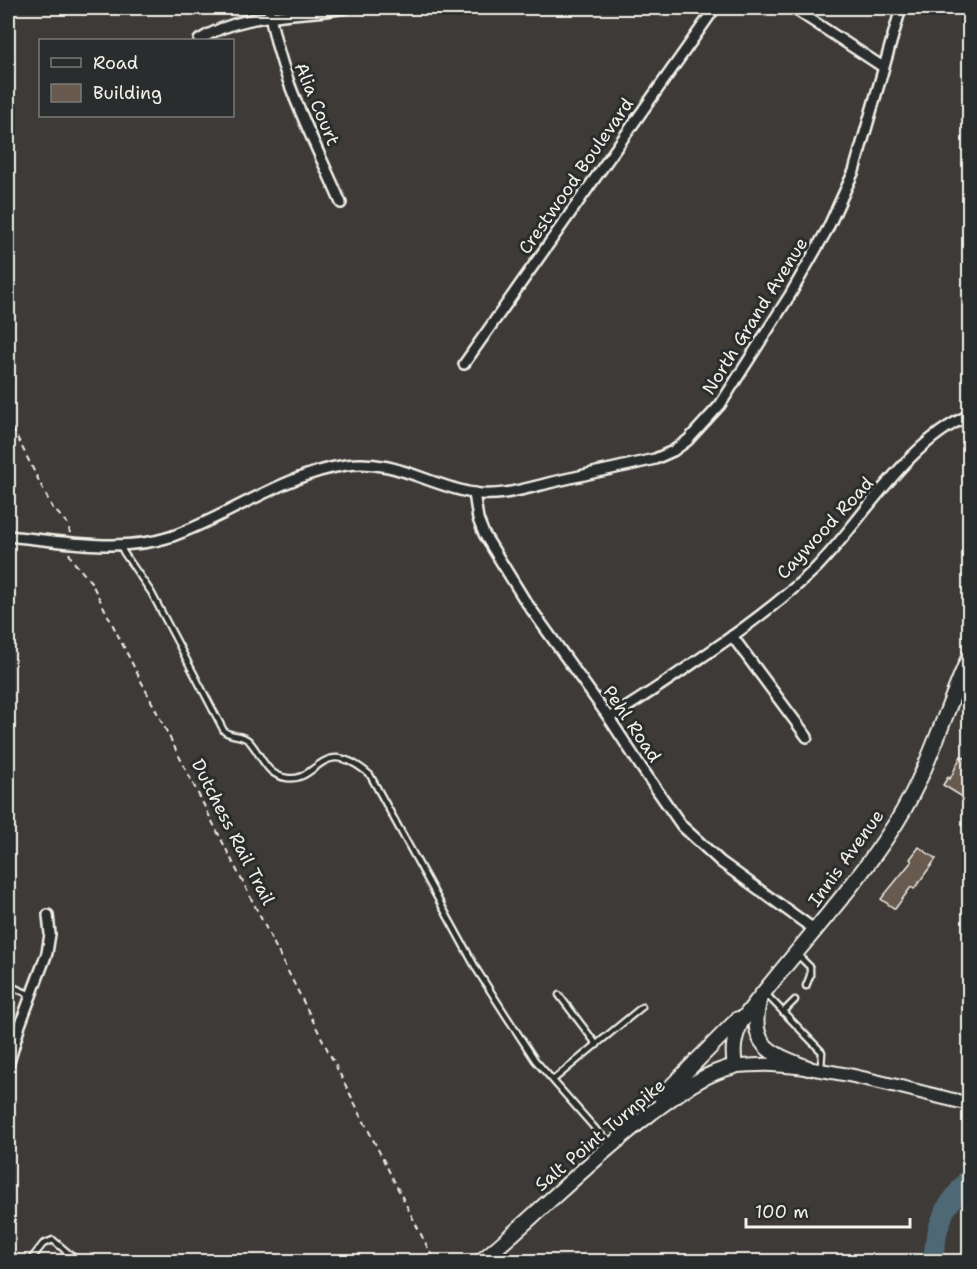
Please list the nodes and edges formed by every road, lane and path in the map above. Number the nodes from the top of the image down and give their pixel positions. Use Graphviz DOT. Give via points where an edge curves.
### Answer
graph roads {
  1 [pos="346,8"];
  2 [pos="716,8"];
  3 [pos="793,8"];
  4 [pos="901,8"];
  5 [pos="269,12"];
  6 [pos="201,39"];
  7 [pos="883,68"];
  8 [pos="341,203"];
  9 [pos="464,364"];
  10 [pos="969,415"];
  11 [pos="8,419"];
  12 [pos="474,493"];
  13 [pos="8,536"];
  14 [pos="69,542"];
  15 [pos="120,544"];
  16 [pos="732,636"];
  17 [pos="969,656"];
  18 [pos="609,718"];
  19 [pos="807,737"];
  20 [pos="48,915"];
  21 [pos="815,930"];
  22 [pos="796,953"];
  23 [pos="8,985"];
  24 [pos="806,986"];
  25 [pos="762,994"];
  26 [pos="31,995"];
  27 [pos="560,995"];
  28 [pos="795,999"];
  29 [pos="642,1007"];
  30 [pos="783,1012"];
  31 [pos="597,1045"];
  32 [pos="8,1066"];
  33 [pos="735,1066"];
  34 [pos="815,1070"];
  35 [pos="553,1080"];
  36 [pos="969,1104"];
  37 [pos="625,1133"];
  38 [pos="613,1144"];
  39 [pos="29,1262"];
  40 [pos="79,1262"];
  41 [pos="435,1262"];
  42 [pos="480,1262"];
  1 -- 5 [label="street"];
  2 -- 9 [label="street, Crestwood Boulevard"];
  3 -- 7 [label="street"];
  4 -- 7 [label="street, North Grand Avenue"];
  5 -- 6 [label="street"];
  5 -- 8 [label="street, Alia Court" via="288,80"];
  7 -- 12 [label="street, North Grand Avenue" via="854,171 836,213 745,368 720,405 688,440 655,459 522,489"];
  10 -- 16 [label="street, Caywood Road" via="933,436 816,567"];
  11 -- 14 [label="path, Dutchess Rail Trail" via="52,507 70,528"];
  12 -- 15 [label="street, North Grand Avenue" via="394,467 346,465 296,479 168,537"];
  12 -- 18 [label="street, Pehl Road" via="484,534 524,599"];
  13 -- 14 [label="street, North Grand Avenue"];
  14 -- 15 [label="street, North Grand Avenue"];
  14 -- 41 [label="path, Dutchess Rail Trail" via="70,557 91,582"];
  15 -- 35 [label="lane" via="152,592 224,731 249,741 267,769 284,778 302,776 326,759 336,758 370,775 477,970"];
  16 -- 18 [label="street, Caywood Road"];
  16 -- 19 [label="street"];
  17 -- 21 [label="main road, Innis Avenue" via="897,822"];
  18 -- 21 [label="street, Pehl Road" via="682,826 721,862"];
  20 -- 26 [label="street" via="47,953"];
  21 -- 22 [label="main road, Innis Avenue"];
  22 -- 24 [label="lane" via="810,967"];
  22 -- 25 [label="main road, Innis Avenue"];
  23 -- 26 [label="lane"];
  25 -- 30 [label="lane"];
  25 -- 33 [label="main road, Innis Avenue" via="734,1038"];
  25 -- 34 [label="main road" via="756,1031 763,1044 779,1057"];
  25 -- 37 [label="main road"];
  26 -- 32 [label="street"];
  27 -- 31 [label="lane"];
  28 -- 30 [label="lane"];
  29 -- 31 [label="lane"];
  30 -- 34 [label="lane" via="822,1052"];
  31 -- 35 [label="lane"];
  33 -- 34 [label="street, Salt Point Turnpike" via="771,1064"];
  33 -- 37 [label="main road, Salt Point Turnpike" via="701,1078"];
  34 -- 36 [label="street, Salt Point Turnpike" via="888,1082"];
  35 -- 38 [label="lane" via="599,1134"];
  37 -- 38 [label="main road, Salt Point Turnpike"];
  38 -- 42 [label="main road, Salt Point Turnpike"];
  39 -- 40 [label="lane" via="43,1244 53,1240"];
}
